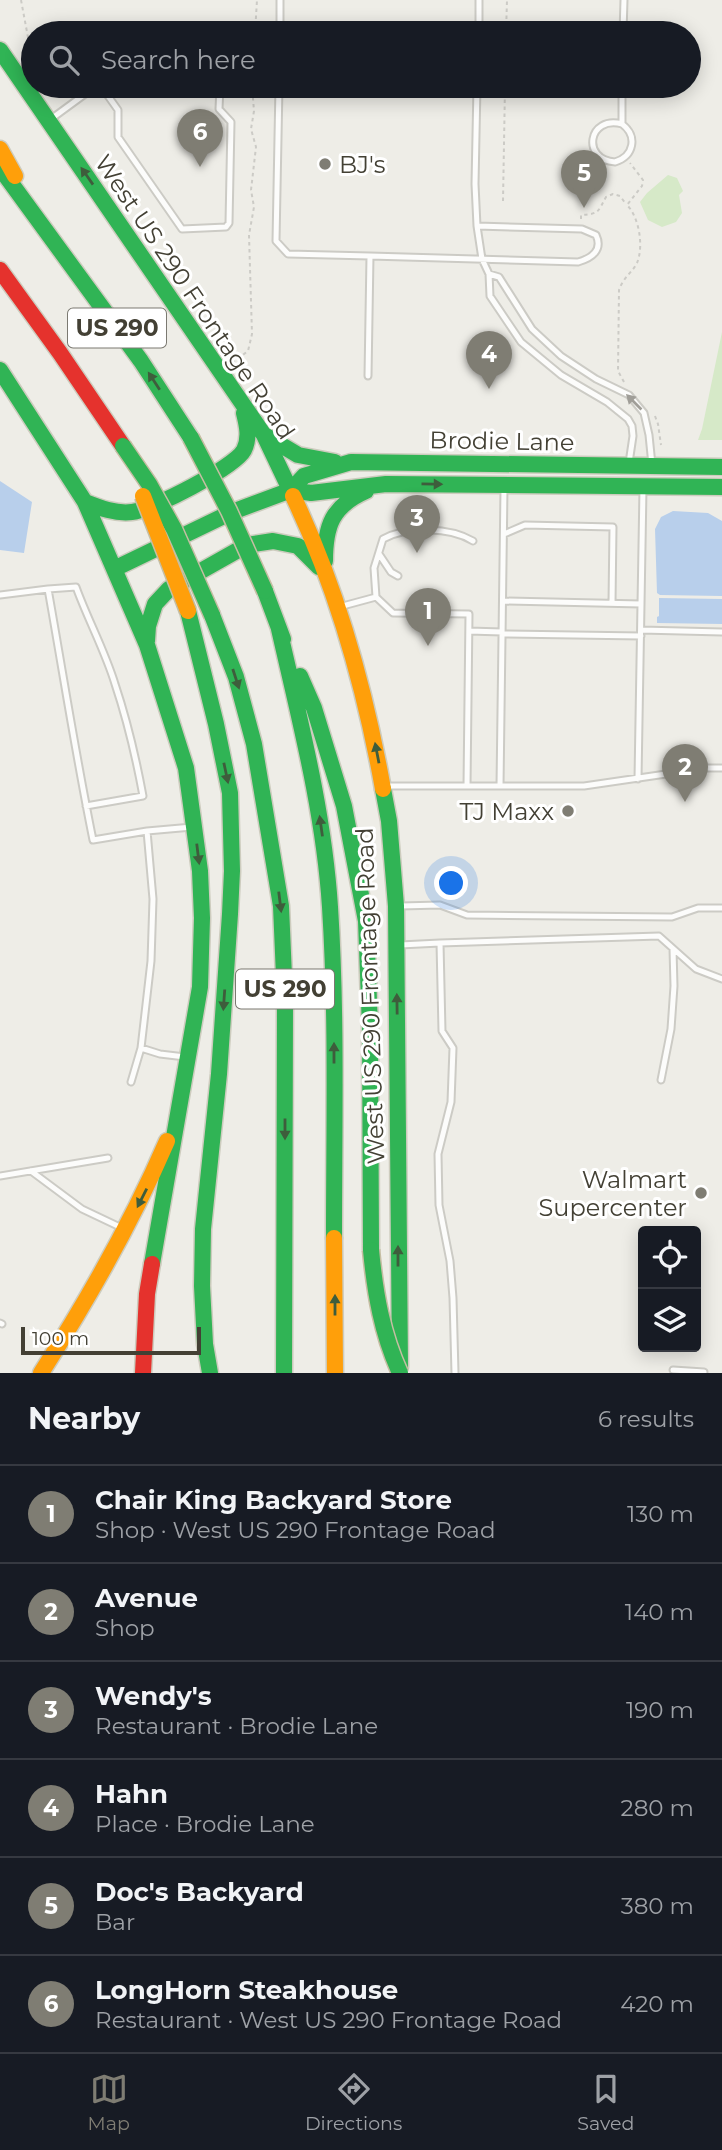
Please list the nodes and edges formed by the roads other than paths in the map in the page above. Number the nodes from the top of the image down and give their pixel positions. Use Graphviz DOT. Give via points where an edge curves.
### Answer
graph roads {
  1 [pos="280,0"];
  2 [pos="479,0"];
  3 [pos="624,0"];
  4 [pos="280,21"];
  5 [pos="478,21"];
  6 [pos="623,21"];
  7 [pos="0,50"];
  8 [pos="21,80"];
  9 [pos="33,98"];
  10 [pos="82,98"];
  11 [pos="108,98"];
  12 [pos="219,98"];
  13 [pos="279,98"];
  14 [pos="477,98"];
  15 [pos="622,98"];
  16 [pos="49,121"];
  17 [pos="622,124"];
  18 [pos="0,149"];
  19 [pos="0,168"];
  20 [pos="39,220"];
  21 [pos="477,226"];
  22 [pos="370,256"];
  23 [pos="482,259"];
  24 [pos="0,271"];
  25 [pos="489,274"];
  26 [pos="0,370"];
  27 [pos="368,376"];
  28 [pos="241,400"];
  29 [pos="264,435"];
  30 [pos="123,446"];
  31 [pos="351,462"];
  32 [pos="628,466"];
  33 [pos="652,466"];
  34 [pos="722,467"];
  35 [pos="722,473"];
  36 [pos="386,484"];
  37 [pos="504,485"];
  38 [pos="643,486"];
  39 [pos="722,487"];
  40 [pos="291,490"];
  41 [pos="85,502"];
  42 [pos="504,534"];
  43 [pos="473,541"];
  44 [pos="379,554"];
  45 [pos="114,569"];
  46 [pos="325,574"];
  47 [pos="398,576"];
  48 [pos="48,589"];
  49 [pos="0,595"];
  50 [pos="376,597"];
  51 [pos="503,600"];
  52 [pos="612,603"];
  53 [pos="641,604"];
  54 [pos="336,608"];
  55 [pos="279,629"];
  56 [pos="469,631"];
  57 [pos="722,632"];
  58 [pos="502,633"];
  59 [pos="640,633"];
  60 [pos="147,645"];
  61 [pos="722,768"];
  62 [pos="638,779"];
  63 [pos="383,786"];
  64 [pos="467,786"];
  65 [pos="500,786"];
  66 [pos="86,806"];
  67 [pos="195,827"];
  68 [pos="147,831"];
  69 [pos="396,906"];
  70 [pos="722,908"];
  71 [pos="440,943"];
  72 [pos="396,945"];
  73 [pos="673,949"];
  74 [pos="722,979"];
  75 [pos="141,1048"];
  76 [pos="188,1058"];
  77 [pos="661,1080"];
  78 [pos="131,1082"];
  79 [pos="179,1112"];
  80 [pos="108,1158"];
  81 [pos="31,1171"];
  82 [pos="0,1176"];
  83 [pos="125,1230"];
  84 [pos="673,1370"];
  85 [pos="704,1372"];
  86 [pos="41,1373"];
  87 [pos="143,1373"];
  88 [pos="210,1373"];
  89 [pos="284,1373"];
  90 [pos="335,1373"];
  91 [pos="400,1373"];
  92 [pos="455,1373"];
  1 -- 4 [label="lane"];
  2 -- 5 [label="lane"];
  3 -- 6 [label="lane"];
  7 -- 8 [label="main road, West US 290 Frontage Road"];
  9 -- 16 [label="main road, West US 290 Frontage Road"];
  10 -- 16 [label="lane"];
  11 -- 12 [label="lane" via="118,110 118,137 182,229 226,227 230,219 231,122 219,109"];
  13 -- 22 [label="lane" via="275,241 288,254"];
  14 -- 21 [label="lane"];
  15 -- 17 [label="lane"];
  28 -- 16 [label="main road, West US 290 Frontage Road, one-way"];
  17 -- 17 [label="lane" via="631,133 631,150 626,157 608,162 598,156 593,136 600,126"];
  18 -- 20 [label="main road"];
  19 -- 20 [label="main road, US 290"];
  55 -- 20 [label="main road, US 290, one-way, bridge" via="229,511 191,438"];
  21 -- 23 [label="lane"];
  21 -- 23 [label="lane" via="582,229 596,235 598,241 590,258 578,262"];
  22 -- 23 [label="lane"];
  22 -- 27 [label="lane"];
  23 -- 25 [label="lane"];
  24 -- 30 [label="main road, US 290"];
  25 -- 32 [label="lane" via="490,296 521,342 628,419 633,436"];
  33 -- 25 [label="lane, one-way" via="644,413 629,395 561,356 532,328 499,277"];
  26 -- 41 [label="main road"];
  28 -- 29 [label="main road, West US 290 Frontage Road"];
  28 -- 41 [label="main road" via="249,433 242,454 227,468 143,510 104,511"];
  29 -- 31 [label="main road" via="299,456"];
  29 -- 40 [label="main road, West US 290 Frontage Road"];
  30 -- 88 [label="main road, one-way, bridge" via="188,611 230,793 230,914 201,1286"];
  30 -- 89 [label="main road, US 290, one-way, bridge" via="174,529 212,615 236,677 254,744 281,906"];
  31 -- 32 [label="main road, Brodie Lane"];
  31 -- 40 [label="main road, Brodie Lane" via="304,476"];
  32 -- 33 [label="main road, Brodie Lane"];
  33 -- 34 [label="main road, Brodie Lane"];
  35 -- 38 [label="main road" via="649,478"];
  36 -- 37 [label="main road, Brodie Lane, one-way"];
  36 -- 40 [label="main road, Brodie Lane" via="311,493"];
  36 -- 46 [label="main road" via="356,495 332,516 324,541"];
  37 -- 38 [label="main road, Brodie Lane"];
  37 -- 42 [label="lane"];
  38 -- 39 [label="main road, Brodie Lane"];
  38 -- 53 [label="lane"];
  40 -- 45 [label="main road, Brodie Lane" via="232,512"];
  40 -- 46 [label="main road, West US 290 Frontage Road"];
  41 -- 45 [label="main road"];
  42 -- 51 [label="lane"];
  42 -- 52 [label="lane" via="525,525 613,527"];
  43 -- 44 [label="lane" via="435,531 404,531 383,539"];
  44 -- 47 [label="lane"];
  44 -- 50 [label="lane" via="374,568"];
  45 -- 60 [label="main road"];
  46 -- 54 [label="main road, West US 290 Frontage Road"];
  46 -- 60 [label="main road" via="298,547 273,541 247,545 169,589 155,604"];
  48 -- 49 [label="lane"];
  48 -- 66 [label="lane"];
  48 -- 66 [label="lane" via="76,587 114,681 137,761 143,796"];
  50 -- 54 [label="lane"];
  50 -- 56 [label="lane" via="393,613 469,614"];
  51 -- 52 [label="lane"];
  51 -- 58 [label="lane"];
  52 -- 53 [label="lane"];
  53 -- 59 [label="lane"];
  63 -- 54 [label="main road, West US 290 Frontage Road, one-way" via="372,727"];
  90 -- 55 [label="main road, US 290, one-way" via="330,905 315,787"];
  55 -- 91 [label="main road, bridge" via="313,708 344,806 366,921 371,1250 377,1307"];
  56 -- 58 [label="lane"];
  56 -- 64 [label="lane"];
  57 -- 59 [label="lane"];
  58 -- 59 [label="lane"];
  58 -- 65 [label="lane"];
  59 -- 62 [label="lane"];
  60 -- 67 [label="main road" via="186,768"];
  61 -- 62 [label="lane"];
  62 -- 65 [label="lane" via="584,786"];
  63 -- 64 [label="lane"];
  63 -- 69 [label="main road, West US 290 Frontage Road"];
  64 -- 65 [label="lane"];
  66 -- 68 [label="lane" via="93,840"];
  67 -- 68 [label="lane"];
  67 -- 76 [label="main road, one-way" via="202,918 200,987"];
  68 -- 75 [label="lane" via="153,900"];
  69 -- 70 [label="lane" via="440,905 467,915 658,917"];
  69 -- 72 [label="main road, West US 290 Frontage Road"];
  71 -- 72 [label="lane"];
  71 -- 73 [label="lane" via="659,936"];
  71 -- 92 [label="lane" via="442,1031 453,1048 451,1102 438,1154 439,1205 450,1261"];
  91 -- 72 [label="main road, West US 290 Frontage Road, one-way"];
  73 -- 74 [label="lane" via="696,969"];
  73 -- 77 [label="lane" via="671,1029"];
  75 -- 76 [label="lane"];
  75 -- 78 [label="lane"];
  76 -- 79 [label="main road"];
  79 -- 83 [label="main road, one-way"];
  79 -- 87 [label="main road" via="147,1294"];
  80 -- 81 [label="lane"];
  81 -- 82 [label="lane"];
  81 -- 83 [label="lane" via="82,1209"];
  83 -- 86 [label="main road"];
  84 -- 85 [label="lane"];
}
